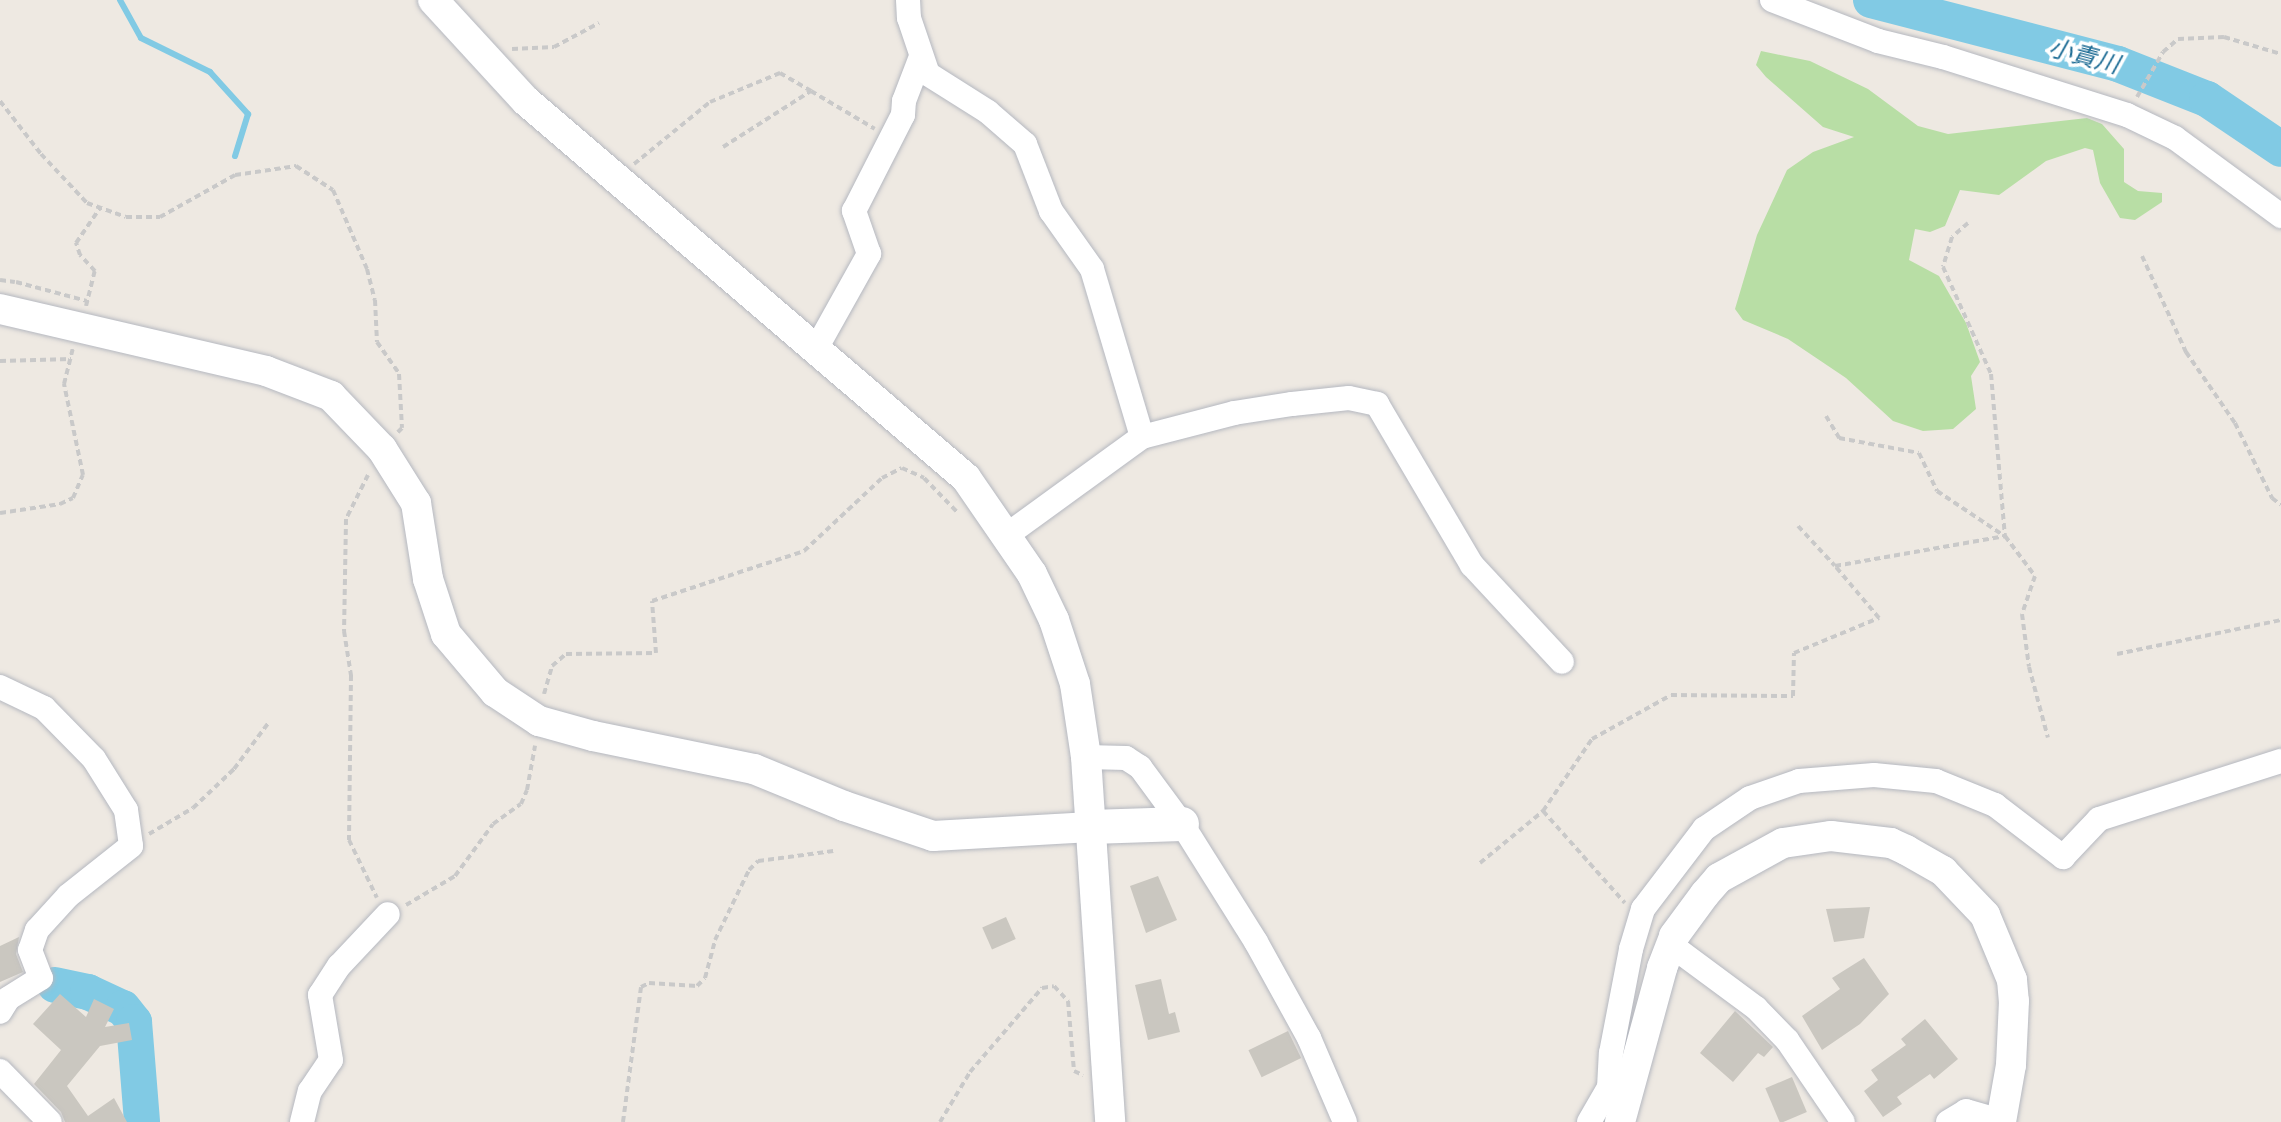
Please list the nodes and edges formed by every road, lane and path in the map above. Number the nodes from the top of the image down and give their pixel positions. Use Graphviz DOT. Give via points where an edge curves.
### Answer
graph roads {
  1 [pos="433,0"];
  2 [pos="908,0"];
  3 [pos="1772,0"];
  4 [pos="599,23"];
  5 [pos="476,50"];
  6 [pos="2281,54"];
  7 [pos="920,59"];
  8 [pos="811,91"];
  9 [pos="2139,92"];
  10 [pos="0,101"];
  11 [pos="890,139"];
  12 [pos="723,147"];
  13 [pos="617,179"];
  14 [pos="100,208"];
  15 [pos="2281,216"];
  16 [pos="1968,223"];
  17 [pos="2142,256"];
  18 [pos="16,282"];
  19 [pos="0,309"];
  20 [pos="83,314"];
  21 [pos="817,347"];
  22 [pos="71,359"];
  23 [pos="0,361"];
  24 [pos="1826,416"];
  25 [pos="1142,437"];
  26 [pos="382,449"];
  27 [pos="2281,505"];
  28 [pos="0,513"];
  29 [pos="964,520"];
  30 [pos="1798,526"];
  31 [pos="1007,535"];
  32 [pos="2005,536"];
  33 [pos="1835,566"];
  34 [pos="2281,620"];
  35 [pos="2117,654"];
  36 [pos="1562,662"];
  37 [pos="0,687"];
  38 [pos="539,721"];
  39 [pos="269,722"];
  40 [pos="2048,738"];
  41 [pos="1086,757"];
  42 [pos="2281,761"];
  43 [pos="1543,811"];
  44 [pos="1182,824"];
  45 [pos="1091,827"];
  46 [pos="131,846"];
  47 [pos="833,851"];
  48 [pos="1480,863"];
  49 [pos="388,914"];
  50 [pos="1640,920"];
  51 [pos="1670,950"];
  52 [pos="0,1012"];
  53 [pos="0,1071"];
  54 [pos="1106,1074"];
  55 [pos="1618,1089"];
  56 [pos="50,1122"];
  57 [pos="302,1122"];
  58 [pos="623,1122"];
  59 [pos="940,1122"];
  60 [pos="1110,1122"];
  61 [pos="1345,1122"];
  62 [pos="1589,1122"];
  63 [pos="1620,1122"];
  64 [pos="1843,1122"];
  65 [pos="1948,1122"];
  66 [pos="2001,1122"];
  1 -- 5 [label="street"];
  2 -- 7 [label="street"];
  3 -- 15 [label="street" via="1878,41 2127,115 2175,138"];
  4 -- 5 [label="path" via="554,47"];
  5 -- 13 [label="street"];
  6 -- 9 [label="path" via="2224,37 2178,39 2163,52"];
  7 -- 11 [label="street"];
  7 -- 25 [label="street" via="928,74 988,112 1025,144 1051,211 1092,269"];
  8 -- 11 [label="path"];
  8 -- 12 [label="path"];
  8 -- 13 [label="path" via="780,73 710,102"];
  10 -- 14 [label="path" via="41,154 87,203"];
  11 -- 21 [label="street" via="854,211 869,254"];
  13 -- 21 [label="street"];
  14 -- 20 [label="path" via="76,243 95,271"];
  14 -- 26 [label="path" via="126,217 160,217 235,175 296,166 333,190 367,269 377,342 399,374 402,428"];
  16 -- 32 [label="path" via="1952,237 1943,267 1991,374"];
  17 -- 27 [label="path" via="2186,352 2235,423 2272,498"];
  18 -- 20 [label="path"];
  19 -- 20 [label="street"];
  20 -- 22 [label="path"];
  20 -- 26 [label="street" via="331,396"];
  21 -- 31 [label="street" via="966,478"];
  22 -- 23 [label="path"];
  22 -- 28 [label="path" via="64,384 83,475 73,498"];
  24 -- 32 [label="path" via="1839,438 1919,453 1937,491"];
  25 -- 31 [label="street"];
  25 -- 36 [label="street" via="1292,404 1349,398 1377,404 1472,565"];
  26 -- 38 [label="street" via="416,503 428,579 446,634 495,692"];
  26 -- 49 [label="path" via="346,519 344,631 351,675 349,840"];
  29 -- 38 [label="path" via="924,478 902,468 882,478 804,551 652,601 656,653 566,654 552,666"];
  30 -- 33 [label="path"];
  31 -- 41 [label="street" via="1054,620 1075,684"];
  32 -- 33 [label="path"];
  32 -- 40 [label="path" via="2035,576 2022,614 2029,667"];
  33 -- 43 [label="path" via="1879,618 1794,653 1793,696 1671,695 1592,739"];
  34 -- 35 [label="path"];
  37 -- 46 [label="street" via="44,708 94,759 126,810"];
  38 -- 45 [label="street" via="754,769 933,836"];
  38 -- 49 [label="path" via="521,804 493,824 455,876"];
  39 -- 46 [label="path" via="234,769 193,808"];
  41 -- 44 [label="street" via="1126,758 1140,767"];
  41 -- 45 [label="street"];
  42 -- 50 [label="street" via="2099,819 2063,857 1995,805 1936,781 1874,775 1799,781 1750,798 1704,829"];
  43 -- 48 [label="path"];
  43 -- 50 [label="path"];
  44 -- 45 [label="main road"];
  44 -- 61 [label="street" via="1309,1038"];
  45 -- 54 [label="street"];
  46 -- 52 [label="street" via="68,896 37,930 30,950 41,978 8,999"];
  47 -- 58 [label="path" via="758,861 715,940 705,978 697,986 641,987"];
  49 -- 57 [label="street" via="339,966 320,995 331,1060 310,1091"];
  50 -- 55 [label="street" via="1611,1053"];
  51 -- 55 [label="street"];
  51 -- 64 [label="street" via="1679,951 1756,1008 1787,1040"];
  51 -- 66 [label="street" via="1674,936 1719,878 1783,843 1831,836 1891,843 1906,850 1943,871 1985,915 2008,968 2015,1019"];
  53 -- 56 [label="street"];
  54 -- 59 [label="path" via="1081,1076 1074,1071 1068,1001 1054,986 1042,988 970,1072"];
  54 -- 60 [label="street"];
  55 -- 62 [label="street"];
  55 -- 63 [label="street"];
  65 -- 66 [label="street" via="1966,1111"];
}
